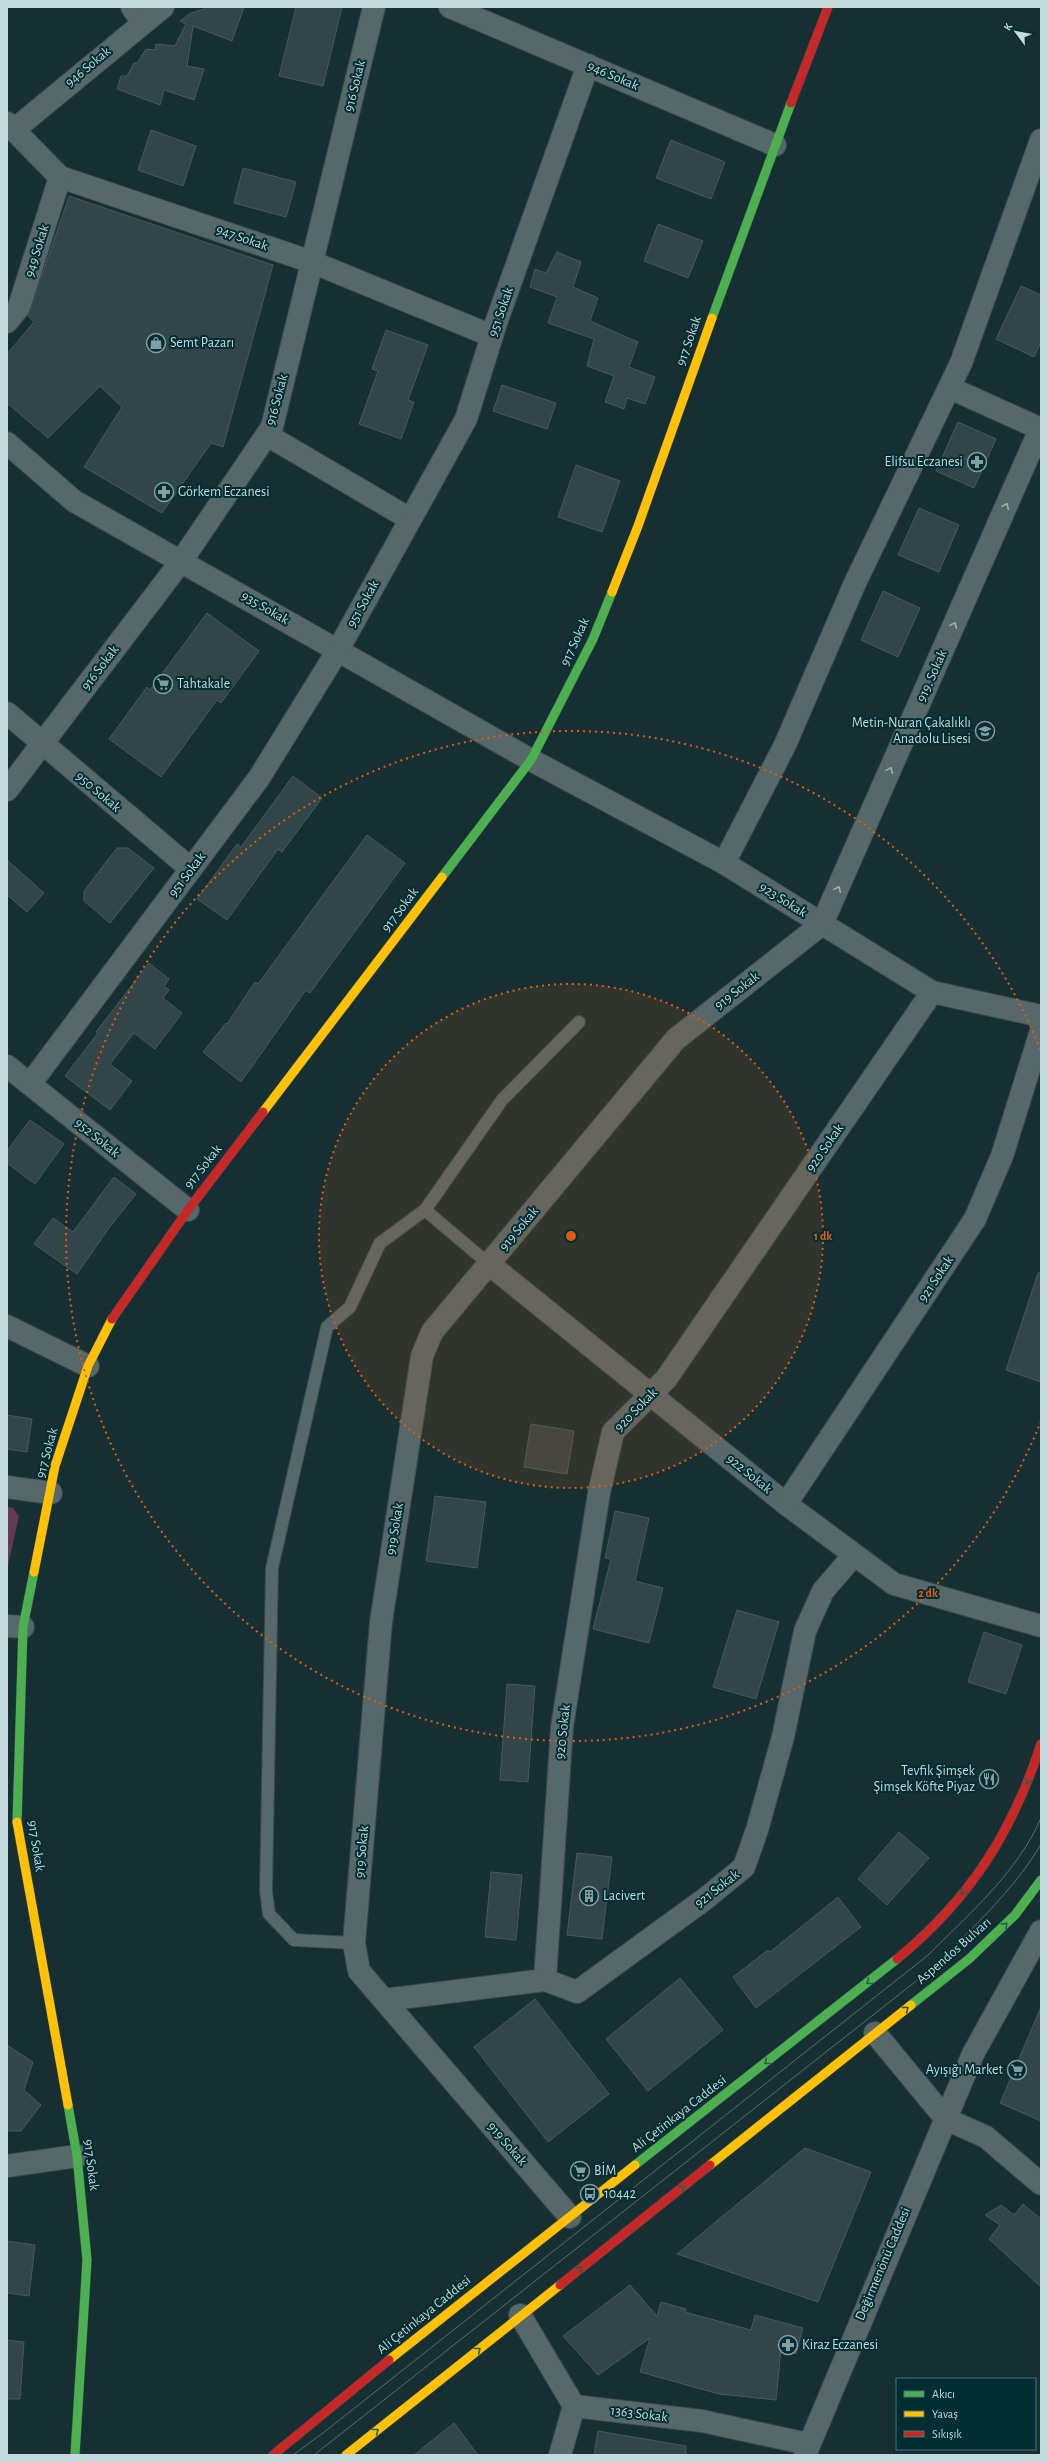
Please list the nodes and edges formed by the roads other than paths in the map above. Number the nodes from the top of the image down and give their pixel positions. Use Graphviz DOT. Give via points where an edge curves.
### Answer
graph roads {
  1 [pos="163,7"];
  2 [pos="374,7"];
  3 [pos="450,7"];
  4 [pos="828,7"];
  5 [pos="137,14"];
  6 [pos="588,65"];
  7 [pos="11,126"];
  8 [pos="1041,140"];
  9 [pos="775,145"];
  10 [pos="60,177"];
  11 [pos="312,262"];
  12 [pos="7,322"];
  13 [pos="492,336"];
  14 [pos="950,388"];
  15 [pos="1041,429"];
  16 [pos="267,435"];
  17 [pos="7,443"];
  18 [pos="410,519"];
  19 [pos="182,560"];
  20 [pos="338,650"];
  21 [pos="7,713"];
  22 [pos="42,744"];
  23 [pos="532,760"];
  24 [pos="7,790"];
  25 [pos="724,863"];
  26 [pos="191,869"];
  27 [pos="822,924"];
  28 [pos="932,992"];
  29 [pos="1041,1016"];
  30 [pos="579,1022"];
  31 [pos="1041,1031"];
  32 [pos="7,1066"];
  33 [pos="30,1084"];
  34 [pos="188,1210"];
  35 [pos="425,1210"];
  36 [pos="489,1264"];
  37 [pos="7,1326"];
  38 [pos="88,1366"];
  39 [pos="652,1394"];
  40 [pos="7,1487"];
  41 [pos="51,1493"];
  42 [pos="786,1504"];
  43 [pos="854,1555"];
  44 [pos="15,1626"];
  45 [pos="1041,1626"];
  46 [pos="1041,1744"];
  47 [pos="1041,1880"];
  48 [pos="1041,1931"];
  49 [pos="354,1943"];
  50 [pos="545,1980"];
  51 [pos="384,2000"];
  52 [pos="875,2033"];
  53 [pos="946,2119"];
  54 [pos="77,2156"];
  55 [pos="7,2166"];
  56 [pos="1041,2184"];
  57 [pos="570,2217"];
  58 [pos="520,2315"];
  59 [pos="574,2406"];
  60 [pos="806,2449"];
  61 [pos="75,2455"];
  62 [pos="273,2455"];
  63 [pos="346,2455"];
  64 [pos="560,2455"];
  1 -- 5 [label="street, 946 Sokak"];
  2 -- 11 [label="street, 916 Sokak"];
  3 -- 6 [label="street, 946 Sokak"];
  4 -- 9 [label="street, 917 Sokak"];
  5 -- 7 [label="street, 946 Sokak"];
  6 -- 9 [label="street, 946 Sokak"];
  6 -- 13 [label="street, 951 Sokak"];
  7 -- 10 [label="street, 947 Sokak"];
  8 -- 14 [label="street" via="962,363"];
  9 -- 23 [label="street, 917 Sokak" via="636,533 593,639"];
  10 -- 11 [label="street, 947 Sokak"];
  10 -- 12 [label="street, 949 Sokak" via="19,307"];
  11 -- 13 [label="street, 947 Sokak"];
  11 -- 16 [label="street, 916 Sokak" via="272,427"];
  13 -- 18 [label="street, 951 Sokak" via="466,418"];
  14 -- 15 [label="street"];
  14 -- 25 [label="street" via="856,583 785,744"];
  27 -- 15 [label="street, 919. Sokak, one-way"];
  16 -- 18 [label="street"];
  16 -- 19 [label="street, 916 Sokak"];
  17 -- 19 [label="street, 935 Sokak" via="74,501"];
  18 -- 20 [label="street, 951 Sokak"];
  19 -- 20 [label="street, 935 Sokak"];
  19 -- 22 [label="street, 916 Sokak"];
  20 -- 23 [label="street, 935 Sokak"];
  20 -- 26 [label="street, 951 Sokak" via="259,778"];
  21 -- 22 [label="street, 950 Sokak"];
  22 -- 24 [label="street, 916 Sokak"];
  22 -- 26 [label="street, 950 Sokak"];
  23 -- 25 [label="street, 923 Sokak"];
  23 -- 34 [label="street, 917 Sokak"];
  25 -- 27 [label="street, 923 Sokak"];
  26 -- 33 [label="street, 951 Sokak"];
  27 -- 28 [label="street, 923 Sokak"];
  27 -- 36 [label="street, 919 Sokak" via="676,1039"];
  28 -- 29 [label="street, 923 Sokak"];
  28 -- 39 [label="street, 920 Sokak" via="666,1379"];
  30 -- 35 [label="lane" via="502,1100"];
  31 -- 42 [label="street, 921 Sokak" via="1002,1156 975,1219"];
  32 -- 33 [label="street, 952 Sokak"];
  33 -- 34 [label="street, 952 Sokak"];
  34 -- 38 [label="street, 917 Sokak" via="118,1308"];
  35 -- 36 [label="lane"];
  35 -- 49 [label="lane" via="380,1243 350,1307 327,1327 272,1568 266,1890 269,1914 294,1940"];
  36 -- 39 [label="street, 922 Sokak"];
  36 -- 49 [label="street, 919 Sokak" via="432,1332 422,1356 381,1622"];
  37 -- 38 [label="street"];
  38 -- 41 [label="street, 917 Sokak" via="55,1466"];
  39 -- 42 [label="street, 922 Sokak"];
  39 -- 50 [label="street, 920 Sokak" via="613,1432 599,1493 562,1727"];
  40 -- 41 [label="street"];
  41 -- 44 [label="street, 917 Sokak"];
  42 -- 43 [label="street, 922 Sokak"];
  43 -- 45 [label="street, 922 Sokak" via="894,1584"];
  43 -- 50 [label="street, 921 Sokak" via="823,1591 805,1631 783,1737 744,1867 705,1899 577,1992"];
  44 -- 54 [label="street, 917 Sokak" via="17,1826"];
  46 -- 57 [label="street, Ali Çetinkaya Caddesi, one-way" via="1025,1791 1004,1836 966,1889 925,1934 900,1958"];
  52 -- 47 [label="street, Aspendos Bulvarı, one-way" via="975,1954 1015,1915"];
  48 -- 53 [label="street, Değirmenönü Caddesi" via="972,2054"];
  49 -- 51 [label="street, 919 Sokak" via="358,1970"];
  50 -- 51 [label="street, 921 Sokak"];
  51 -- 57 [label="street, 919 Sokak"];
  52 -- 53 [label="street"];
  58 -- 52 [label="street, Aspendos Bulvarı, one-way"];
  53 -- 56 [label="street" via="986,2137"];
  53 -- 60 [label="street, Değirmenönü Caddesi"];
  54 -- 55 [label="street"];
  54 -- 61 [label="street, 917 Sokak" via="87,2260"];
  57 -- 62 [label="street, Ali Çetinkaya Caddesi" via="454,2307"];
  58 -- 59 [label="street"];
  63 -- 58 [label="street, Aspendos Bulvarı, one-way"];
  59 -- 60 [label="street, 1363 Sokak" via="702,2421"];
  59 -- 64 [label="street"];
}
